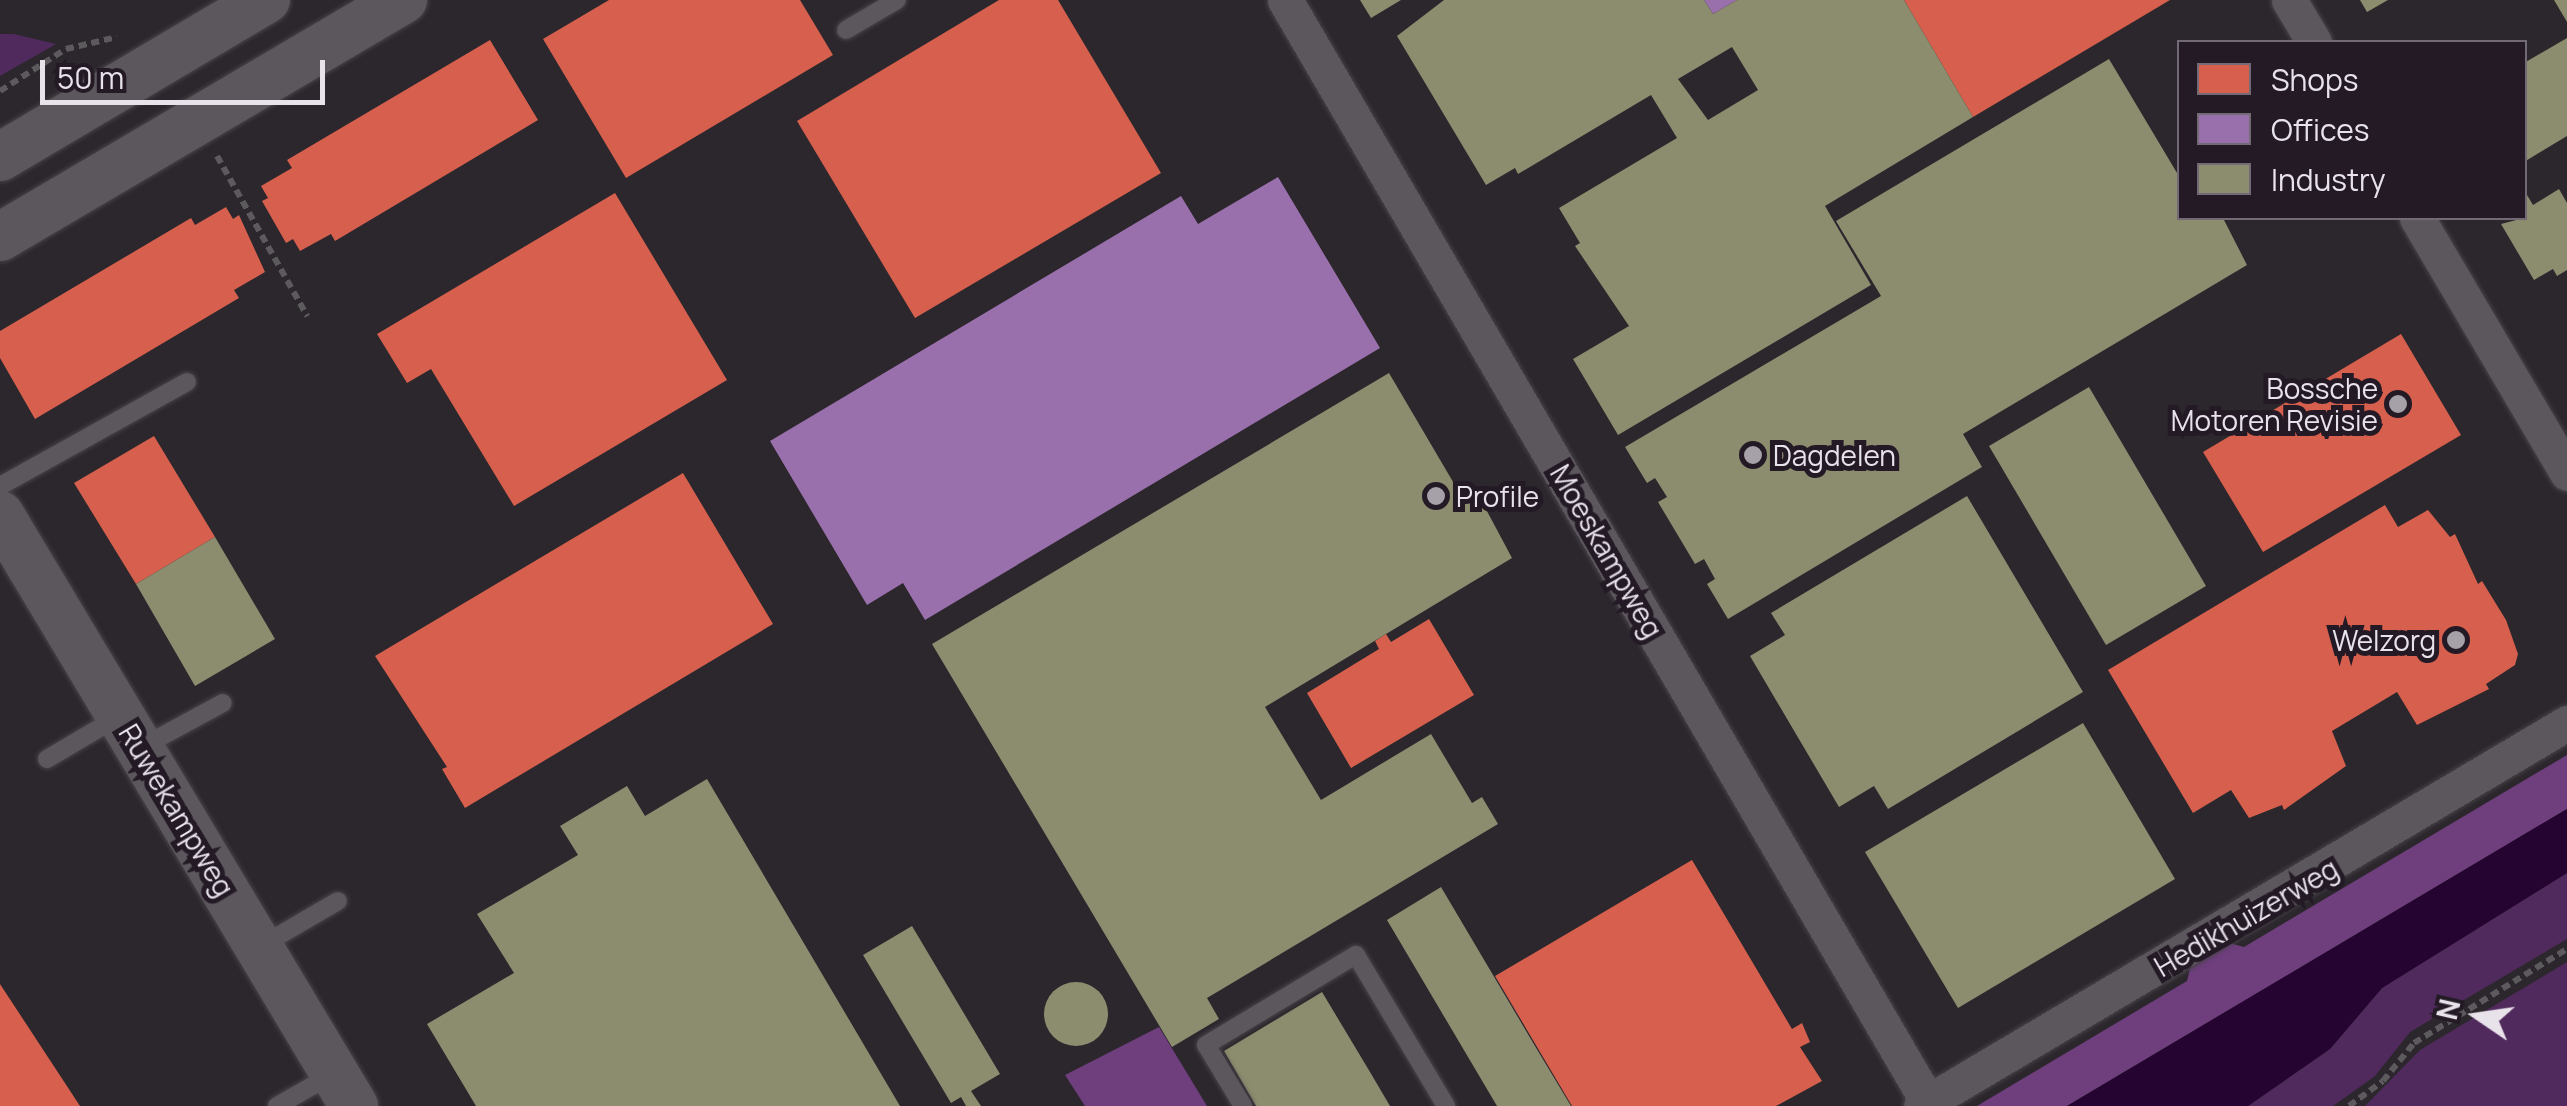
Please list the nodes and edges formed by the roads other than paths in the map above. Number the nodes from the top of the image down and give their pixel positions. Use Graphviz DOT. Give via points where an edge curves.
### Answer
graph roads {
  1 [pos="266,0"];
  2 [pos="403,0"];
  3 [pos="897,0"];
  4 [pos="1285,0"];
  5 [pos="2289,0"];
  6 [pos="846,30"];
  7 [pos="2313,40"];
  8 [pos="0,158"];
  9 [pos="2418,220"];
  10 [pos="0,237"];
  11 [pos="187,382"];
  12 [pos="2567,473"];
  13 [pos="0,486"];
  14 [pos="0,515"];
  15 [pos="222,704"];
  16 [pos="2567,723"];
  17 [pos="130,732"];
  18 [pos="47,759"];
  19 [pos="338,902"];
  20 [pos="260,947"];
  21 [pos="344,1090"];
  22 [pos="1925,1104"];
  23 [pos="277,1106"];
  24 [pos="1243,1106"];
  25 [pos="1446,1106"];
  1 -- 8 [label="main road" via="206,20"];
  2 -- 10 [label="main road"];
  3 -- 6 [label="lane"];
  4 -- 22 [label="street, Moeskampweg"];
  5 -- 7 [label="street"];
  9 -- 12 [label="street"];
  11 -- 13 [label="lane"];
  14 -- 17 [label="main road, Ruwekampweg"];
  15 -- 17 [label="lane"];
  16 -- 22 [label="street, Hedikhuizerweg"];
  17 -- 18 [label="lane"];
  17 -- 20 [label="main road, Ruwekampweg"];
  19 -- 20 [label="lane"];
  20 -- 21 [label="main road, Ruwekampweg"];
  21 -- 23 [label="lane"];
  24 -- 25 [label="lane" via="1206,1045 1356,955"];
}
